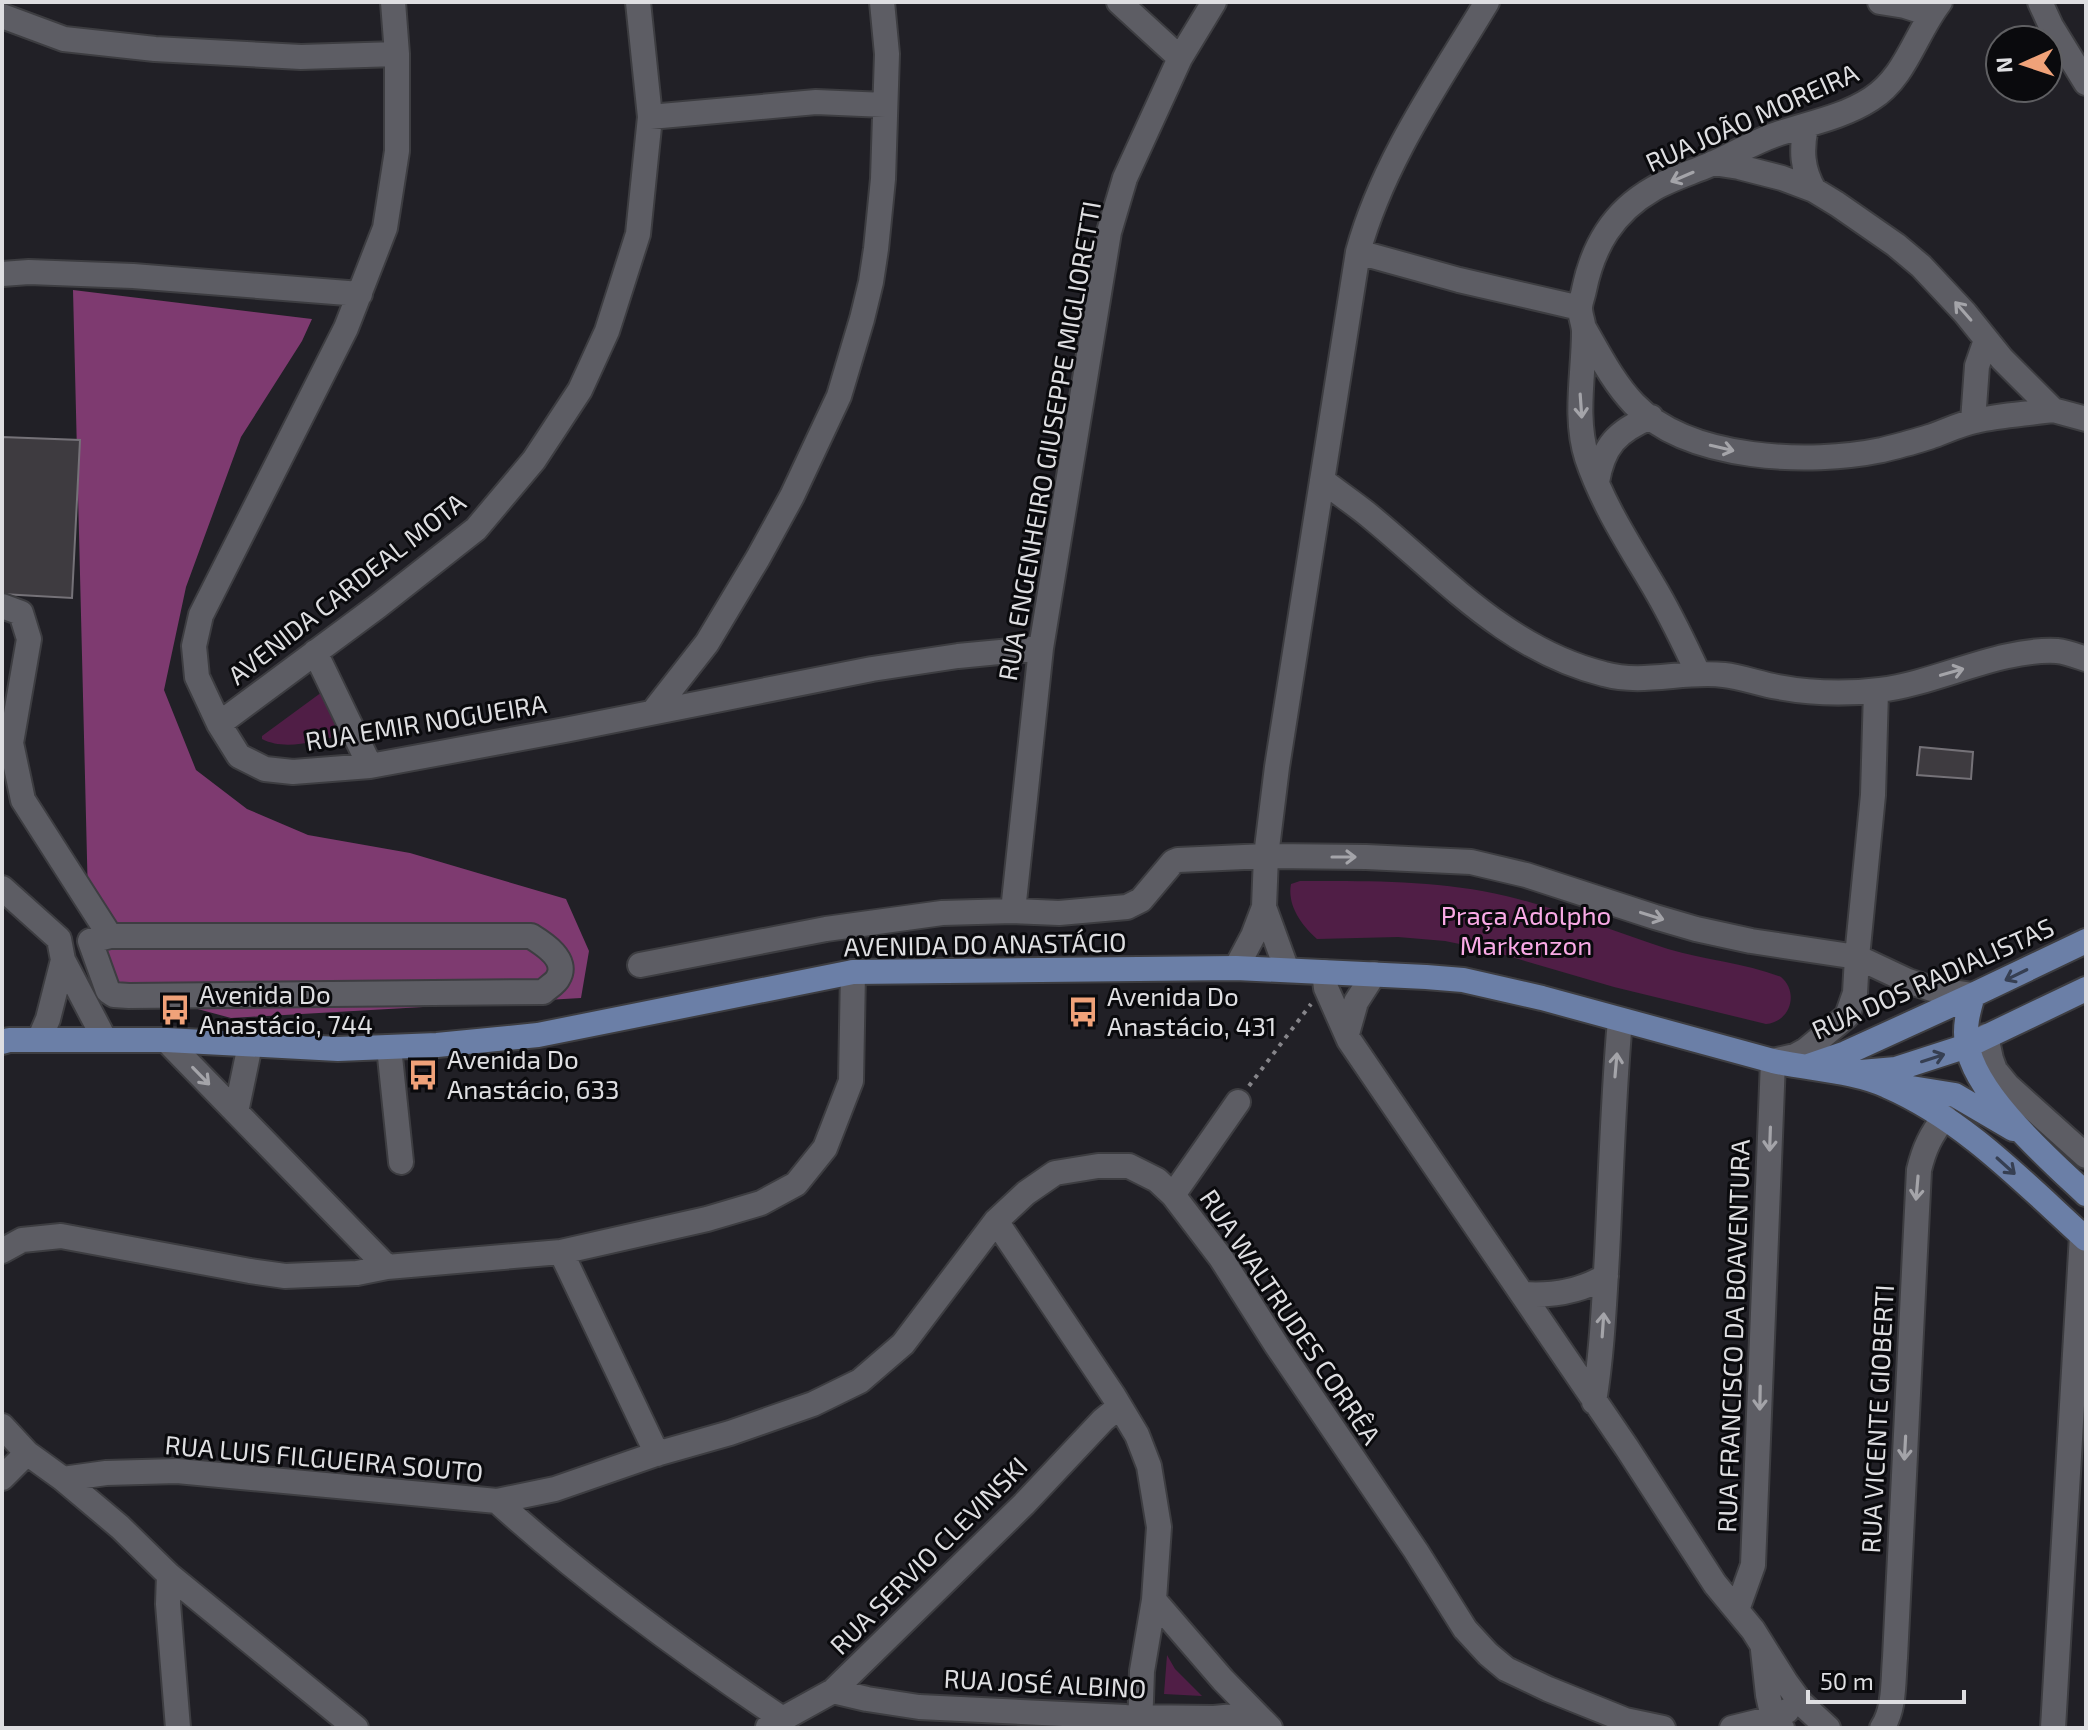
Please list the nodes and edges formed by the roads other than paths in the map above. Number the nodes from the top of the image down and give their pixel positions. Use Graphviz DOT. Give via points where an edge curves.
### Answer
graph roads {
  1 [pos="393,2"];
  2 [pos="638,2"];
  3 [pos="882,2"];
  4 [pos="1119,2"];
  5 [pos="1214,2"];
  6 [pos="1487,2"];
  7 [pos="1880,2"];
  8 [pos="2040,2"];
  9 [pos="1935,8"];
  10 [pos="2,16"];
  11 [pos="397,54"];
  12 [pos="1180,58"];
  13 [pos="2086,83"];
  14 [pos="885,105"];
  15 [pos="650,117"];
  16 [pos="1806,127"];
  17 [pos="1713,163"];
  18 [pos="1814,190"];
  19 [pos="1358,252"];
  20 [pos="2,274"];
  21 [pos="360,294"];
  22 [pos="1582,318"];
  23 [pos="1986,340"];
  24 [pos="2053,410"];
  25 [pos="1651,417"];
  26 [pos="2086,419"];
  27 [pos="1973,421"];
  28 [pos="1322,480"];
  29 [pos="1597,482"];
  30 [pos="2,606"];
  31 [pos="1041,648"];
  32 [pos="315,652"];
  33 [pos="2086,659"];
  34 [pos="1698,673"];
  35 [pos="1876,691"];
  36 [pos="653,712"];
  37 [pos="219,724"];
  38 [pos="370,766"];
  39 [pos="1266,856"];
  40 [pos="2,888"];
  41 [pos="1264,907"];
  42 [pos="1013,911"];
  43 [pos="100,939"];
  44 [pos="2086,941"];
  45 [pos="61,949"];
  46 [pos="1857,957"];
  47 [pos="640,965"];
  48 [pos="1236,968"];
  49 [pos="1287,970"];
  50 [pos="853,972"];
  51 [pos="1374,974"];
  52 [pos="1325,980"];
  53 [pos="2086,989"];
  54 [pos="1973,995"];
  55 [pos="94,1017"];
  56 [pos="1620,1020"];
  57 [pos="43,1029"];
  58 [pos="1347,1034"];
  59 [pos="105,1040"];
  60 [pos="166,1040"];
  61 [pos="1977,1041"];
  62 [pos="2,1042"];
  63 [pos="250,1045"];
  64 [pos="389,1047"];
  65 [pos="1773,1061"];
  66 [pos="1802,1068"];
  67 [pos="1842,1073"];
  68 [pos="1885,1084"];
  69 [pos="1238,1102"];
  70 [pos="236,1112"];
  71 [pos="1945,1117"];
  72 [pos="2023,1134"];
  73 [pos="2086,1156"];
  74 [pos="401,1162"];
  75 [pos="2086,1194"];
  76 [pos="1173,1195"];
  77 [pos="996,1221"];
  78 [pos="2084,1237"];
  79 [pos="2,1251"];
  80 [pos="561,1252"];
  81 [pos="387,1267"];
  82 [pos="1606,1276"];
  83 [pos="1523,1294"];
  84 [pos="1594,1402"];
  85 [pos="1119,1407"];
  86 [pos="2,1426"];
  87 [pos="27,1453"];
  88 [pos="657,1454"];
  89 [pos="2,1478"];
  90 [pos="63,1479"];
  91 [pos="497,1501"];
  92 [pos="169,1575"];
  93 [pos="1154,1600"];
  94 [pos="1737,1610"];
  95 [pos="1762,1643"];
  96 [pos="833,1691"];
  97 [pos="1801,1703"];
  98 [pos="1263,1721"];
  99 [pos="774,1723"];
  100 [pos="1140,1723"];
  101 [pos="1778,1723"];
  102 [pos="1647,1727"];
  103 [pos="178,1728"];
  104 [pos="356,1728"];
  105 [pos="1732,1728"];
  106 [pos="1826,1728"];
  107 [pos="1882,1728"];
  108 [pos="2053,1728"];
  1 -- 11 [label="street, RUA EMIR NOGUEIRA"];
  2 -- 15 [label="street, AVENIDA CARDEAL MOTA"];
  3 -- 14 [label="street"];
  4 -- 12 [label="street"];
  5 -- 12 [label="street, RUA ENGENHEIRO GIUSEPPE MIGLIORETTI"];
  6 -- 19 [label="street" via="1384,179"];
  7 -- 9 [label="street"];
  8 -- 13 [label="street"];
  9 -- 16 [label="street, RUA JOÃO MOREIRA" via="1887,87 1854,109"];
  10 -- 11 [label="street" via="64,39 155,49 301,57"];
  11 -- 21 [label="street, RUA EMIR NOGUEIRA" via="397,151 385,228"];
  12 -- 31 [label="street, RUA ENGENHEIRO GIUSEPPE MIGLIORETTI" via="1125,178 1109,232"];
  14 -- 15 [label="street" via="816,102"];
  14 -- 36 [label="street" via="875,260 839,396 758,558 707,643"];
  15 -- 32 [label="street, AVENIDA CARDEAL MOTA" via="638,234 607,331 580,390 534,460 476,529"];
  16 -- 17 [label="street, RUA JOÃO MOREIRA"];
  16 -- 18 [label="street" via="1802,158"];
  17 -- 18 [label="street"];
  17 -- 22 [label="street, RUA JOÃO MOREIRA, one-way" via="1654,189 1610,227 1596,247 1587,276"];
  23 -- 18 [label="street, one-way" via="1921,266"];
  19 -- 22 [label="street"];
  19 -- 28 [label="street"];
  20 -- 21 [label="street" via="133,276"];
  21 -- 37 [label="street, RUA EMIR NOGUEIRA" via="201,615 194,646 197,677"];
  22 -- 25 [label="street" via="1614,379"];
  22 -- 29 [label="street, RUA JOÃO MOREIRA, one-way" via="1583,442"];
  23 -- 24 [label="street"];
  23 -- 27 [label="street" via="1977,366"];
  24 -- 26 [label="street"];
  24 -- 27 [label="street"];
  25 -- 27 [label="street, one-way" via="1714,446 1787,458 1882,450"];
  25 -- 29 [label="street" via="1609,445"];
  28 -- 34 [label="street" via="1470,603 1537,650 1606,675"];
  28 -- 39 [label="street"];
  29 -- 34 [label="street, RUA JOÃO MOREIRA"];
  30 -- 43 [label="street" via="21,613 29,639 11,743 23,800"];
  31 -- 36 [label="street, RUA EMIR NOGUEIRA" via="872,669"];
  31 -- 42 [label="street, RUA ENGENHEIRO GIUSEPPE MIGLIORETTI"];
  32 -- 37 [label="street, AVENIDA CARDEAL MOTA"];
  32 -- 38 [label="street"];
  35 -- 33 [label="street, one-way" via="2028,652 2060,651"];
  34 -- 35 [label="street" via="1779,688"];
  35 -- 46 [label="street" via="1873,795"];
  36 -- 38 [label="street, RUA EMIR NOGUEIRA"];
  37 -- 38 [label="street, RUA EMIR NOGUEIRA" via="239,756 265,769"];
  39 -- 41 [label="street"];
  39 -- 42 [label="street, AVENIDA DO ANASTÁCIO" via="1178,860 1141,900 1127,907"];
  39 -- 46 [label="street, AVENIDA DO ANASTÁCIO, one-way" via="1471,862 1696,929"];
  40 -- 45 [label="street"];
  41 -- 48 [label="street"];
  41 -- 49 [label="street"];
  42 -- 47 [label="street, AVENIDA DO ANASTÁCIO" via="878,921"];
  43 -- 43 [label="street" via="531,936 550,947 561,966 559,977 543,992 129,996 108,991"];
  43 -- 45 [label="street"];
  44 -- 54 [label="main road, RUA DOS RADIALISTAS, one-way"];
  45 -- 55 [label="street"];
  45 -- 57 [label="street"];
  46 -- 54 [label="street, AVENIDA DO ANASTÁCIO" via="1932,989"];
  46 -- 65 [label="street" via="1855,993 1847,1016 1806,1050"];
  48 -- 49 [label="main road, AVENIDA DO ANASTÁCIO"];
  48 -- 50 [label="main road, AVENIDA DO ANASTÁCIO"];
  49 -- 52 [label="main road, AVENIDA DO ANASTÁCIO"];
  50 -- 64 [label="main road, AVENIDA DO ANASTÁCIO" via="538,1035"];
  50 -- 80 [label="street" via="851,1081 825,1148 796,1184 761,1203 707,1219"];
  51 -- 52 [label="main road, AVENIDA DO ANASTÁCIO"];
  51 -- 56 [label="main road, AVENIDA DO ANASTÁCIO" via="1463,980"];
  51 -- 58 [label="street" via="1356,1002"];
  52 -- 58 [label="street"];
  53 -- 61 [label="main road, RUA DOS RADIALISTAS"];
  54 -- 61 [label="main road" via="1966,1023"];
  54 -- 66 [label="main road, RUA DOS RADIALISTAS"];
  55 -- 57 [label="street"];
  55 -- 59 [label="street"];
  56 -- 65 [label="main road, AVENIDA DO ANASTÁCIO"];
  82 -- 56 [label="street, one-way"];
  57 -- 59 [label="main road, AVENIDA DO ANASTÁCIO"];
  57 -- 62 [label="main road, AVENIDA DO ANASTÁCIO"];
  58 -- 83 [label="street"];
  59 -- 60 [label="main road, AVENIDA DO ANASTÁCIO"];
  60 -- 63 [label="main road, AVENIDA DO ANASTÁCIO"];
  60 -- 70 [label="street, one-way"];
  67 -- 61 [label="main road, RUA DOS RADIALISTAS, one-way" via="1896,1069"];
  61 -- 72 [label="main road" via="1980,1079"];
  61 -- 73 [label="street" via="2008,1086"];
  63 -- 64 [label="main road, AVENIDA DO ANASTÁCIO"];
  63 -- 70 [label="street"];
  64 -- 74 [label="street"];
  65 -- 66 [label="main road, AVENIDA DO ANASTÁCIO"];
  65 -- 94 [label="street, RUA FRANCISCO DA BOAVENTURA, one-way" via="1753,1565"];
  66 -- 67 [label="main road, AVENIDA DO ANASTÁCIO"];
  67 -- 68 [label="main road, AVENIDA DO ANASTÁCIO"];
  68 -- 71 [label="main road, AVENIDA DO ANASTÁCIO"];
  68 -- 72 [label="main road" via="1955,1095"];
  69 -- 76 [label="street"];
  70 -- 81 [label="street"];
  71 -- 78 [label="main road, AVENIDA DO ANASTÁCIO, one-way"];
  71 -- 107 [label="street, RUA VICENTE GIOBERTI, one-way" via="1932,1132 1919,1170 1895,1658"];
  72 -- 75 [label="main road"];
  76 -- 77 [label="street, RUA WALTRUDES CORRÊA" via="1129,1166 1098,1166 1055,1173"];
  76 -- 102 [label="street, RUA WALTRUDES CORRÊA" via="1221,1258 1465,1629 1506,1669"];
  77 -- 85 [label="street"];
  77 -- 88 [label="street, RUA WALTRUDES CORRÊA" via="903,1344 860,1381 813,1404"];
  78 -- 108 [label="street"];
  79 -- 81 [label="street" via="22,1240 61,1236 285,1276"];
  80 -- 81 [label="street"];
  80 -- 88 [label="street"];
  82 -- 83 [label="street" via="1577,1290"];
  84 -- 82 [label="street, one-way"];
  83 -- 84 [label="street"];
  84 -- 94 [label="street"];
  85 -- 93 [label="street" via="1137,1435 1154,1489 1159,1527"];
  85 -- 96 [label="street, RUA SERVIO CLEVINSKI"];
  86 -- 87 [label="street"];
  87 -- 89 [label="street"];
  87 -- 90 [label="street"];
  88 -- 91 [label="street, RUA WALTRUDES CORRÊA" via="555,1489"];
  90 -- 91 [label="street, RUA LUIS FILGUEIRA SOUTO" via="177,1471"];
  90 -- 92 [label="street"];
  91 -- 99 [label="street, RUA LUIS FILGUEIRA SOUTO"];
  92 -- 103 [label="street"];
  92 -- 104 [label="street"];
  93 -- 98 [label="street, RUA JOSÉ ALBINO"];
  93 -- 100 [label="street"];
  94 -- 95 [label="street"];
  95 -- 97 [label="street"];
  95 -- 101 [label="street" via="1768,1695"];
  96 -- 99 [label="street, RUA SERVIO CLEVINSKI"];
  96 -- 100 [label="street, RUA JOSÉ ALBINO" via="919,1707"];
  97 -- 101 [label="street"];
  97 -- 106 [label="street"];
  98 -- 100 [label="street, RUA JOSÉ ALBINO"];
  101 -- 105 [label="street"];
}
